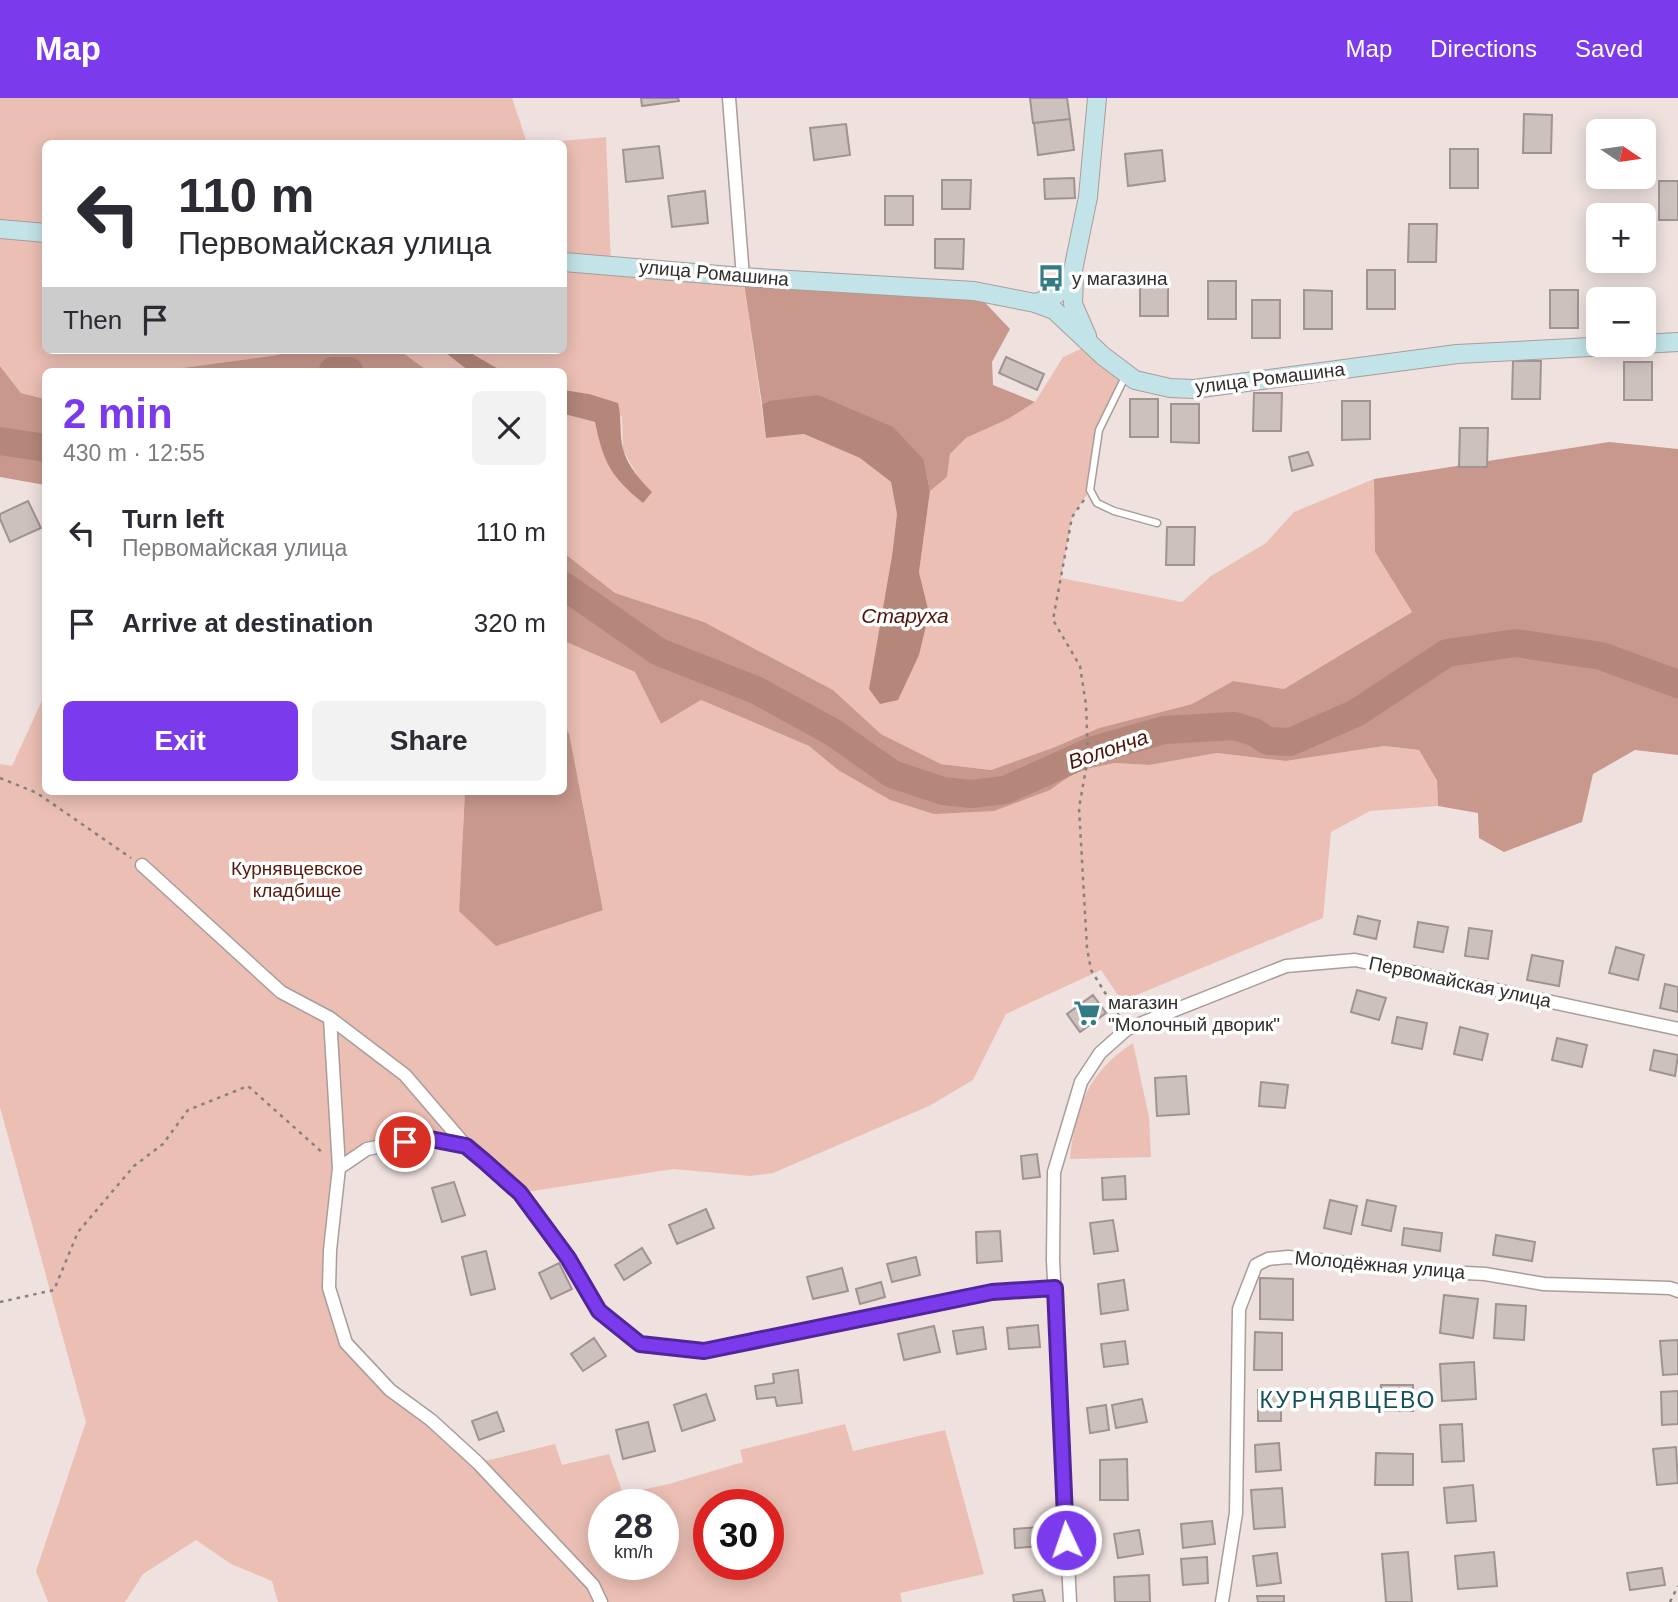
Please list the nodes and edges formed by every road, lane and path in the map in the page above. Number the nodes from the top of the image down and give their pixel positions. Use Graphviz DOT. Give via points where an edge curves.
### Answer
graph roads {
  1 [pos="729,98"];
  2 [pos="1097,98"];
  3 [pos="0,229"];
  4 [pos="42,233"];
  5 [pos="567,262"];
  6 [pos="1075,262"];
  7 [pos="743,277"];
  8 [pos="1035,303"];
  9 [pos="1678,342"];
  10 [pos="1656,343"];
  11 [pos="1092,344"];
  12 [pos="1586,347"];
  13 [pos="1126,375"];
  14 [pos="1090,490"];
  15 [pos="1157,523"];
  16 [pos="0,778"];
  17 [pos="142,865"];
  18 [pos="330,1018"];
  19 [pos="1127,1029"];
  20 [pos="1678,1029"];
  21 [pos="466,1146"];
  22 [pos="340,1168"];
  23 [pos="1055,1288"];
  24 [pos="1678,1291"];
  25 [pos="0,1302"];
  26 [pos="1678,1586"];
  27 [pos="601,1602"];
  28 [pos="1070,1602"];
  29 [pos="1222,1602"];
  30 [pos="1670,1602"];
  1 -- 7 [label="street"];
  2 -- 6 [label="street" via="1088,197"];
  3 -- 4 [label="street"];
  5 -- 7 [label="street, улица Ромашина"];
  6 -- 8 [label="street" via="1061,293"];
  6 -- 11 [label="street" via="1073,304"];
  7 -- 8 [label="street, улица Ромашина" via="974,291"];
  8 -- 11 [label="street, улица Ромашина" via="1054,310"];
  9 -- 10 [label="street"];
  11 -- 13 [label="street, улица Ромашина"];
  12 -- 13 [label="street, улица Ромашина" via="1457,354 1194,389 1150,385"];
  13 -- 14 [label="lane" via="1099,430"];
  14 -- 15 [label="lane" via="1097,503"];
  14 -- 19 [label="path" via="1072,517 1053,620 1080,666 1086,705 1088,757 1079,808 1087,948 1091,970"];
  16 -- 17 [label="path" via="37,793"];
  17 -- 18 [label="street" via="281,992"];
  18 -- 21 [label="street" via="405,1075"];
  18 -- 22 [label="street"];
  19 -- 20 [label="street, Первомайская улица" via="1286,966 1355,960"];
  19 -- 23 [label="street, Первомайская улица" via="1100,1053 1081,1082 1065,1131 1054,1172"];
  21 -- 22 [label="street" via="425,1138 367,1149"];
  21 -- 23 [label="street" via="520,1193 568,1258 599,1311 640,1344 704,1351 992,1292"];
  22 -- 25 [label="path" via="248,1086 188,1110 163,1144 134,1166 78,1232 54,1290"];
  22 -- 27 [label="street" via="329,1288 346,1343 390,1390 478,1463 593,1585"];
  23 -- 28 [label="street, Первомайская улица"];
  24 -- 29 [label="street, Молодёжная улица" via="1544,1284 1485,1273 1288,1257 1256,1265 1239,1309 1236,1513"];
  26 -- 30 [label="path"];
}
